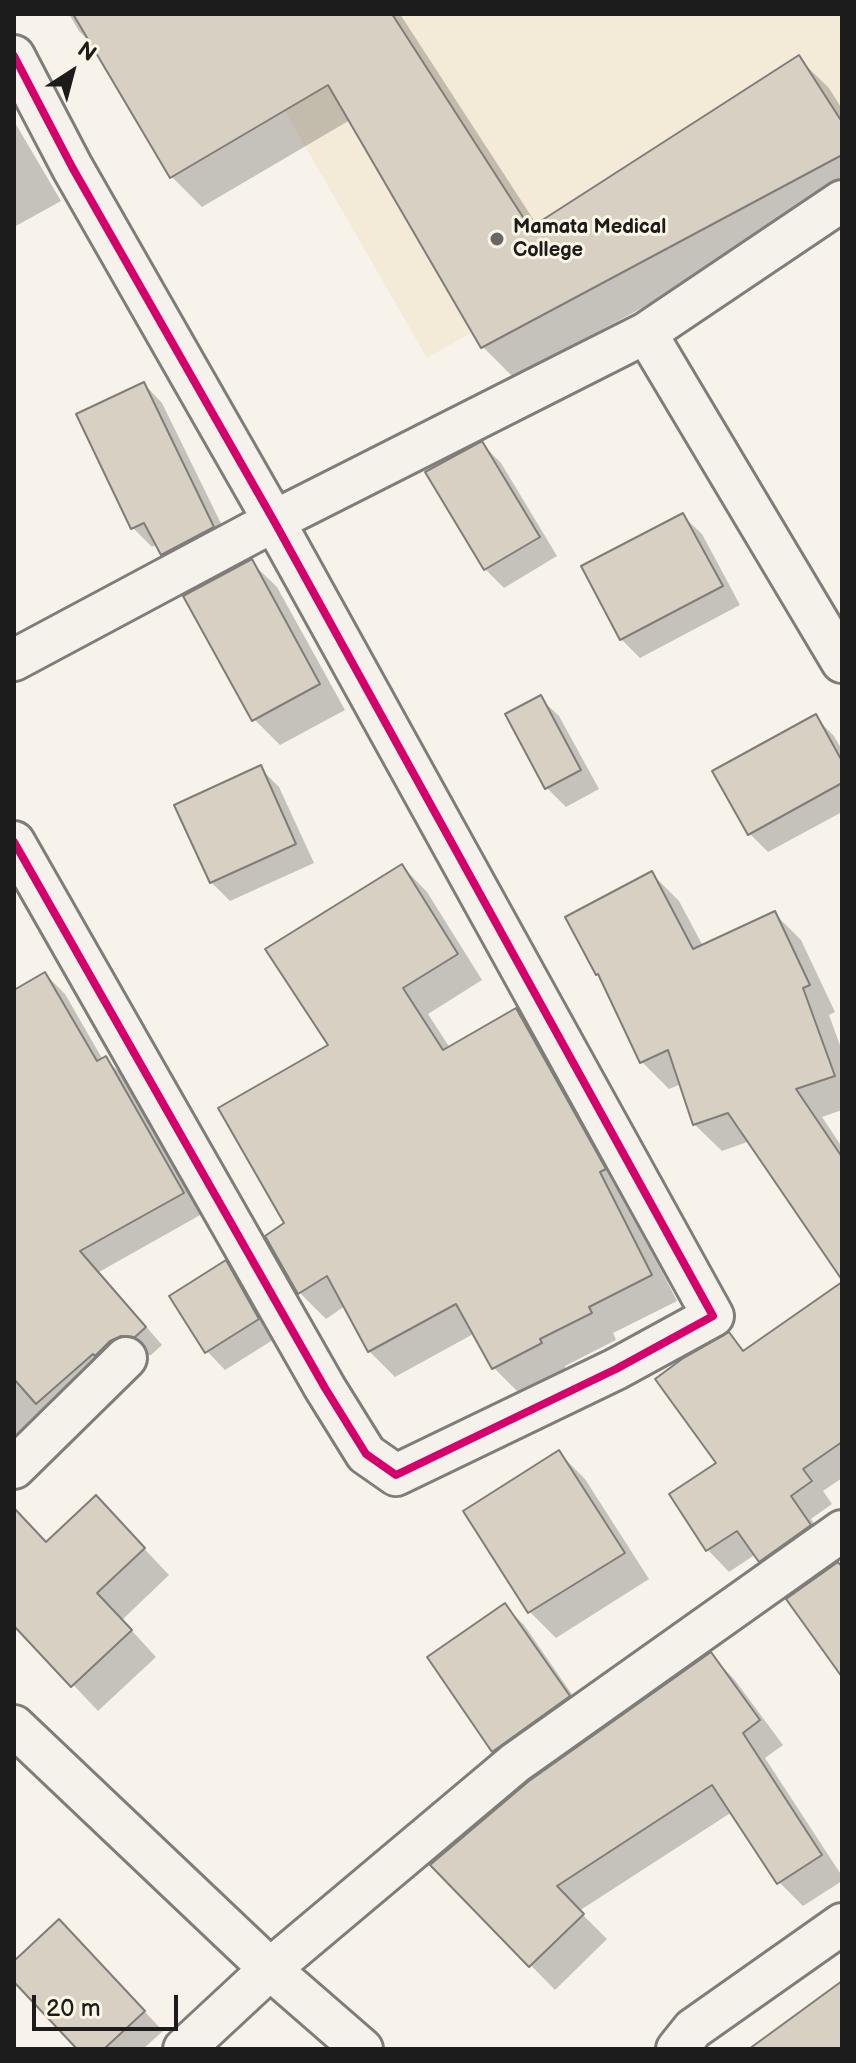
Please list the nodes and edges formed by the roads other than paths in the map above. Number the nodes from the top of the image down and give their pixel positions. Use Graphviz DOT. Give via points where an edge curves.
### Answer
graph roads {
  1 [pos="14,56"];
  2 [pos="842,201"];
  3 [pos="646,333"];
  4 [pos="274,521"];
  5 [pos="14,660"];
  6 [pos="842,662"];
  7 [pos="14,842"];
  8 [pos="126,1358"];
  9 [pos="14,1468"];
  10 [pos="842,1531"];
  11 [pos="14,1726"];
  12 [pos="842,1924"];
  13 [pos="270,1969"];
  14 [pos="184,2049"];
  15 [pos="362,2049"];
  16 [pos="677,2049"];
  1 -- 4 [label="street"];
  2 -- 3 [label="street"];
  3 -- 4 [label="street"];
  3 -- 6 [label="street"];
  4 -- 5 [label="street"];
  4 -- 7 [label="street" via="713,1316 396,1475 366,1454 325,1388"];
  8 -- 9 [label="street"];
  10 -- 13 [label="street" via="515,1763"];
  11 -- 13 [label="street"];
  12 -- 16 [label="street" via="693,2029"];
  13 -- 14 [label="street"];
  13 -- 15 [label="street"];
}
